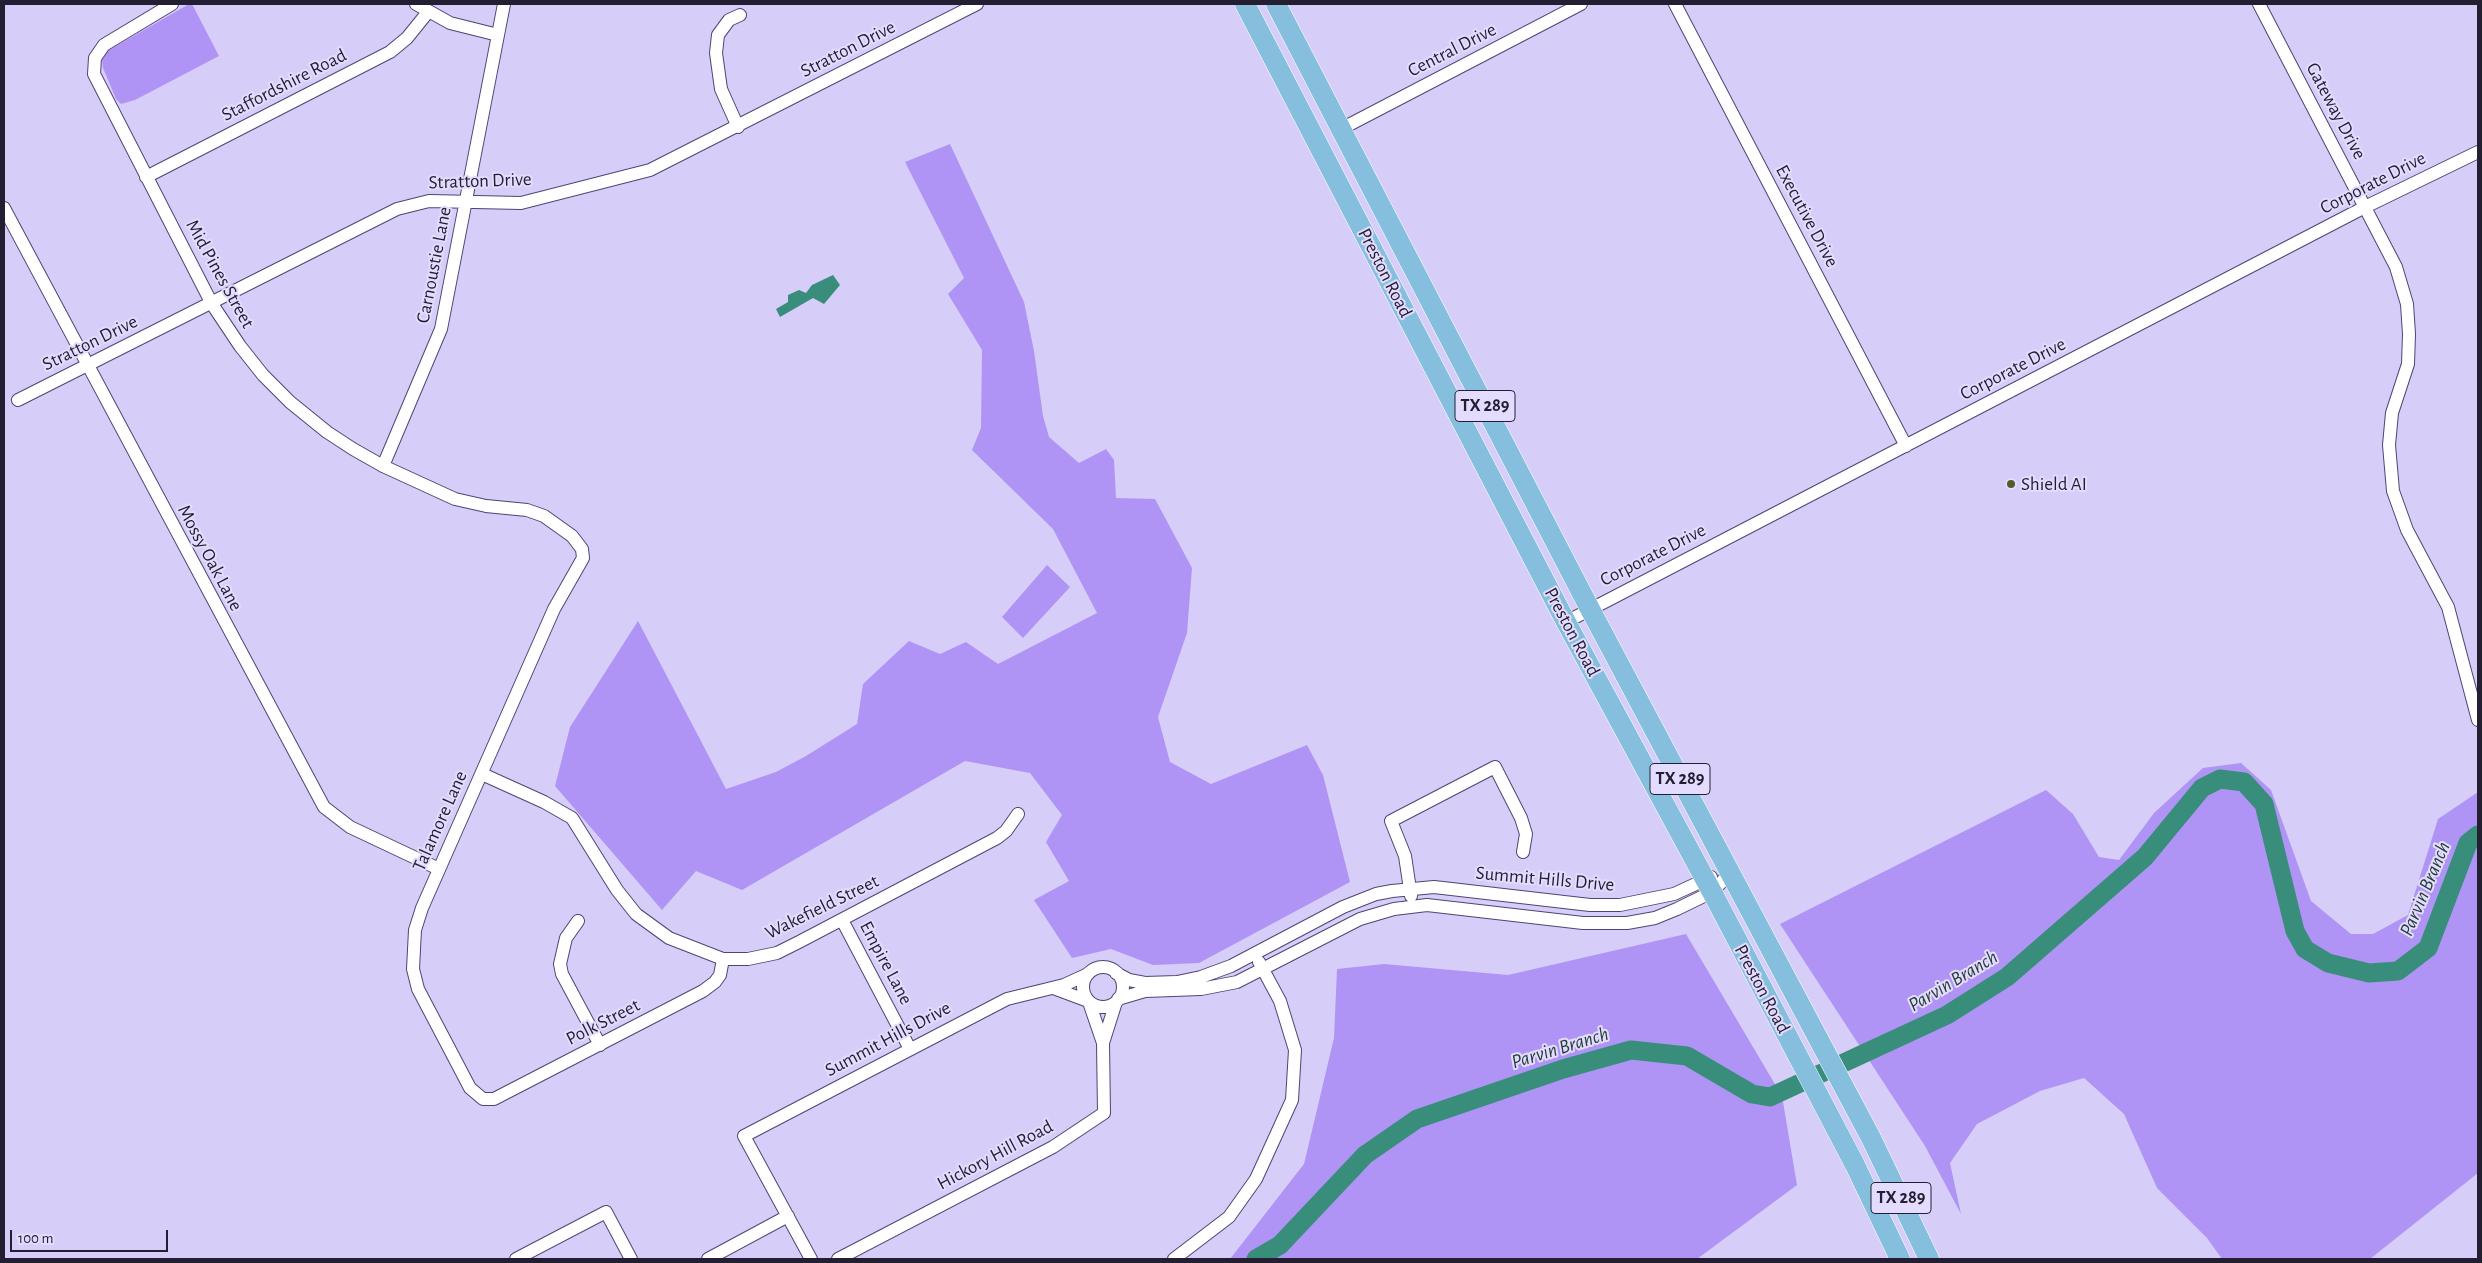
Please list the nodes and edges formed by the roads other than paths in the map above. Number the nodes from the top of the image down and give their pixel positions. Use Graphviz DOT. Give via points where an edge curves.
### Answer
graph roads {
  1 [pos="172,4"];
  2 [pos="416,4"];
  3 [pos="504,4"];
  4 [pos="976,4"];
  5 [pos="1245,4"];
  6 [pos="1276,4"];
  7 [pos="1581,4"];
  8 [pos="1675,4"];
  9 [pos="2259,4"];
  10 [pos="428,12"];
  11 [pos="740,15"];
  12 [pos="498,35"];
  13 [pos="1310,126"];
  14 [pos="738,127"];
  15 [pos="1341,129"];
  16 [pos="2478,152"];
  17 [pos="146,177"];
  18 [pos="465,203"];
  19 [pos="2365,207"];
  20 [pos="4,208"];
  21 [pos="1427,295"];
  22 [pos="212,304"];
  23 [pos="1403,307"];
  24 [pos="86,366"];
  25 [pos="18,400"];
  26 [pos="1906,446"];
  27 [pos="383,466"];
  28 [pos="583,558"];
  29 [pos="1590,609"];
  30 [pos="1566,622"];
  31 [pos="2478,720"];
  32 [pos="482,774"];
  33 [pos="1018,814"];
  34 [pos="1523,852"];
  35 [pos="439,869"];
  36 [pos="1730,873"];
  37 [pos="1708,885"];
  38 [pos="1411,888"];
  39 [pos="1412,906"];
  40 [pos="842,920"];
  41 [pos="578,922"];
  42 [pos="1254,954"];
  43 [pos="723,959"];
  44 [pos="1263,970"];
  45 [pos="1116,973"];
  46 [pos="1088,974"];
  47 [pos="1053,988"];
  48 [pos="1117,1000"];
  49 [pos="1089,1001"];
  50 [pos="1103,1043"];
  51 [pos="600,1045"];
  52 [pos="910,1049"];
  53 [pos="483,1099"];
  54 [pos="1871,1138"];
  55 [pos="1855,1165"];
  56 [pos="788,1216"];
  57 [pos="516,1259"];
  58 [pos="632,1259"];
  59 [pos="708,1259"];
  60 [pos="811,1259"];
  61 [pos="838,1259"];
  62 [pos="1174,1259"];
  63 [pos="1892,1259"];
  64 [pos="1900,1259"];
  65 [pos="1929,1259"];
  66 [pos="1942,1259"];
  1 -- 17 [label="street, Mid Pines Street" via="104,45 95,58 93,70"];
  2 -- 10 [label="street"];
  3 -- 12 [label="street, Carnoustie Lane"];
  4 -- 14 [label="street, Stratton Drive"];
  5 -- 13 [label="main road, Preston Road / TX 289"];
  6 -- 15 [label="main road, Preston Road / TX 289"];
  7 -- 15 [label="street, Central Drive"];
  8 -- 26 [label="street, Executive Drive"];
  9 -- 19 [label="street, Gateway Drive"];
  10 -- 12 [label="street" via="461,27"];
  10 -- 17 [label="street, Staffordshire Road" via="407,38 390,52"];
  11 -- 14 [label="street" via="729,20 721,30 716,53 721,89"];
  12 -- 18 [label="street, Carnoustie Lane"];
  13 -- 15 [label="main road" via="1330,133"];
  13 -- 23 [label="main road, Preston Road / TX 289"];
  14 -- 18 [label="street, Stratton Drive" via="636,175 521,203"];
  15 -- 21 [label="main road, Preston Road / TX 289"];
  16 -- 19 [label="street, Corporate Drive"];
  17 -- 22 [label="street, Mid Pines Street"];
  18 -- 22 [label="street, Stratton Drive" via="429,201 397,209"];
  18 -- 27 [label="street, Carnoustie Lane" via="439,337"];
  19 -- 26 [label="street, Corporate Drive"];
  19 -- 31 [label="street, Gateway Drive" via="2396,267 2407,304 2408,364 2392,413 2389,445 2393,491 2407,530 2448,607"];
  20 -- 24 [label="street, Mossy Oak Lane"];
  21 -- 23 [label="main road"];
  21 -- 29 [label="main road, Preston Road / TX 289"];
  22 -- 24 [label="street, Stratton Drive"];
  22 -- 27 [label="street, Mid Pines Street" via="240,346 290,402 327,432"];
  23 -- 30 [label="main road, Preston Road / TX 289"];
  24 -- 25 [label="street, Stratton Drive"];
  24 -- 35 [label="street, Mossy Oak Lane" via="324,807 350,828"];
  26 -- 29 [label="street, Corporate Drive"];
  27 -- 28 [label="street, Mid Pines Street" via="455,499 477,505 527,510 544,516 578,542"];
  28 -- 32 [label="street, Talamore Lane" via="554,609"];
  29 -- 30 [label="street, Corporate Drive"];
  29 -- 36 [label="main road, Preston Road / TX 289"];
  30 -- 37 [label="main road, Preston Road / TX 289"];
  32 -- 35 [label="street, Talamore Lane"];
  32 -- 43 [label="street, Wakefield Street" via="572,818 636,914 669,938"];
  33 -- 40 [label="street, Wakefield Street" via="997,838"];
  34 -- 38 [label="street" via="1526,834 1521,818 1495,767 1391,821 1405,856"];
  35 -- 53 [label="street, Talamore Lane" via="415,930 413,969 426,1007 470,1088"];
  36 -- 37 [label="street, Summit Hills Drive"];
  36 -- 54 [label="main road, Preston Road / TX 289"];
  37 -- 38 [label="street, Summit Hills Drive" via="1620,905"];
  37 -- 39 [label="street, Summit Hills Drive" via="1655,918 1615,924"];
  37 -- 55 [label="main road, Preston Road / TX 289"];
  38 -- 39 [label="street"];
  38 -- 42 [label="street, Summit Hills Drive" via="1386,892 1343,907"];
  39 -- 44 [label="street, Summit Hills Drive" via="1360,919"];
  40 -- 43 [label="street, Wakefield Street" via="777,953 748,959"];
  40 -- 52 [label="street, Empire Lane"];
  41 -- 51 [label="street" via="566,938 560,964 562,974"];
  42 -- 44 [label="street"];
  42 -- 45 [label="street, Summit Hills Drive" via="1216,972 1177,982 1138,982"];
  43 -- 51 [label="street, Polk Street" via="720,975 703,991"];
  44 -- 48 [label="street, Summit Hills Drive" via="1225,986 1145,991"];
  44 -- 62 [label="street" via="1280,1001 1295,1050 1292,1100 1256,1179 1229,1217"];
  45 -- 46 [label="street" via="1101,968"];
  45 -- 48 [label="street" via="1122,985"];
  46 -- 47 [label="street, Summit Hills Drive"];
  46 -- 49 [label="street" via="1083,988"];
  47 -- 49 [label="street"];
  47 -- 52 [label="street, Summit Hills Drive" via="1007,999"];
  48 -- 49 [label="street" via="1103,1007"];
  48 -- 50 [label="street, Hickory Hill Road"];
  49 -- 50 [label="street, Hickory Hill Road"];
  50 -- 61 [label="street, Hickory Hill Road" via="1104,1113 1053,1147"];
  51 -- 53 [label="street, Polk Street" via="494,1099"];
  52 -- 56 [label="street, Summit Hills Drive" via="744,1136"];
  54 -- 65 [label="main road, Preston Road / TX 289"];
  54 -- 66 [label="main road" via="1916,1205"];
  55 -- 63 [label="main road"];
  55 -- 64 [label="main road, Preston Road / TX 289"];
  56 -- 59 [label="street"];
  56 -- 60 [label="street"];
  57 -- 58 [label="street" via="606,1212"];
}
